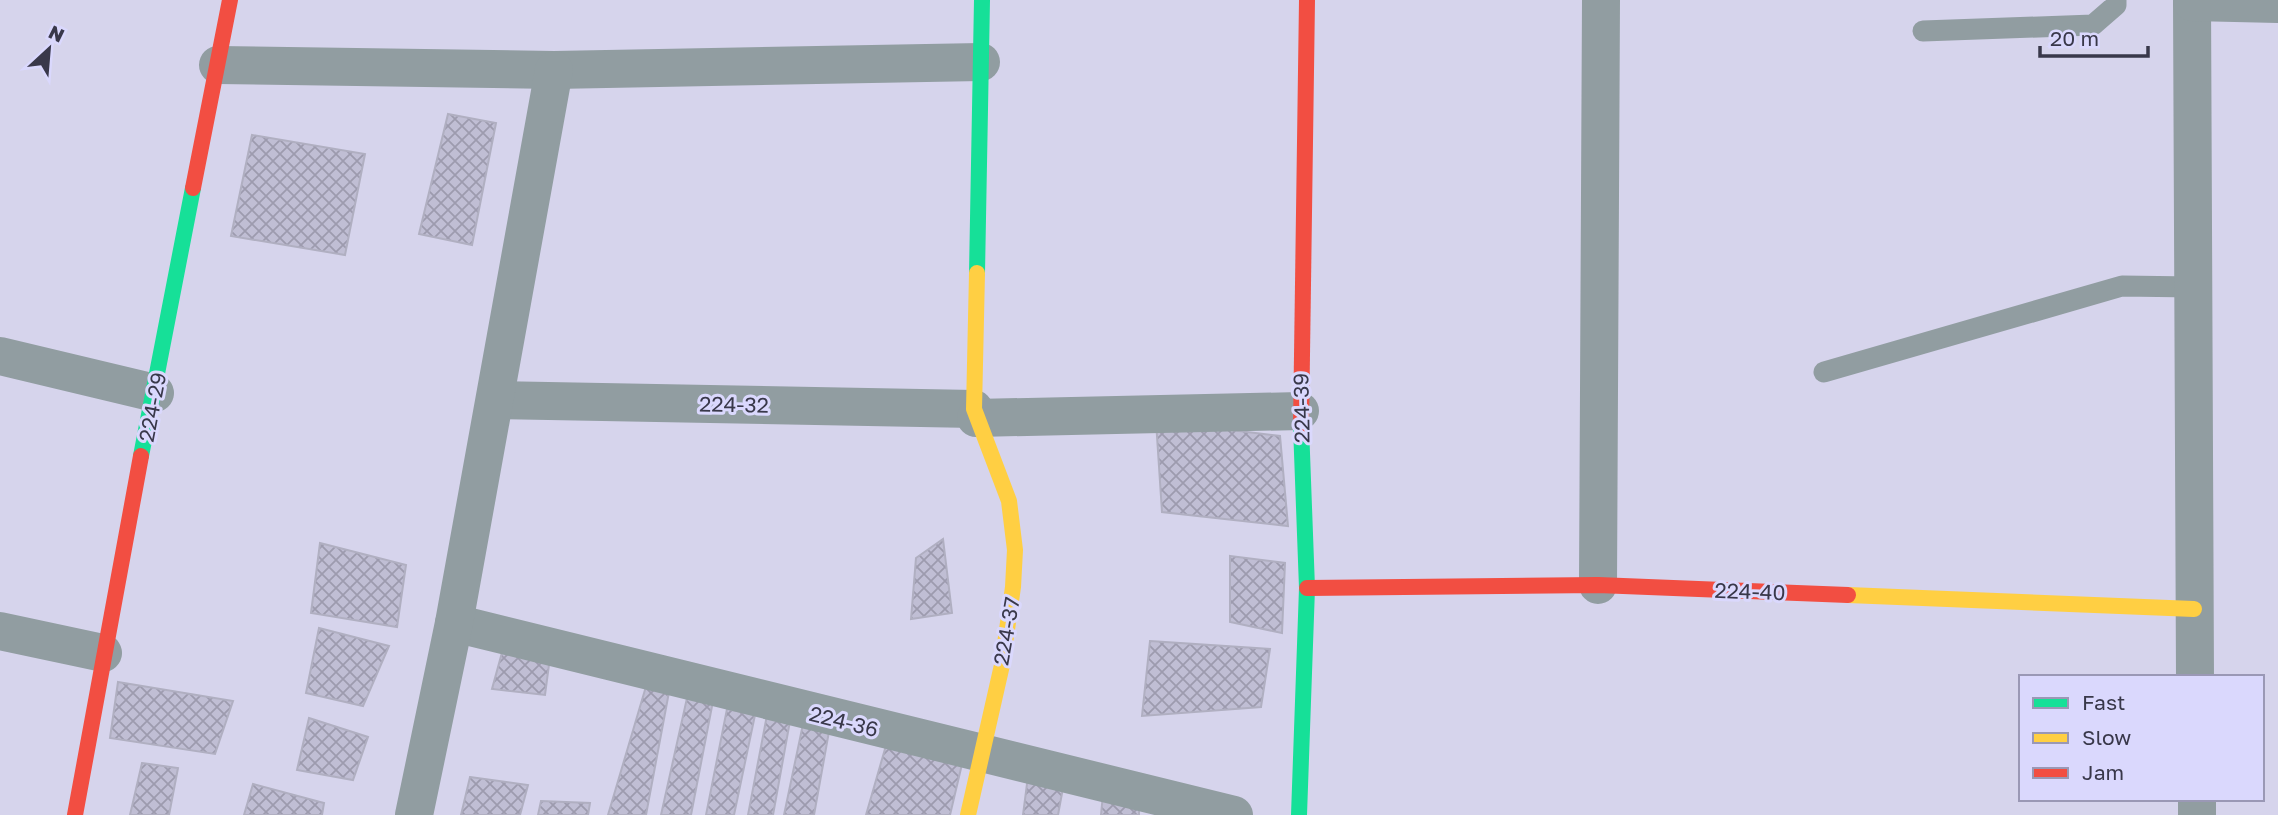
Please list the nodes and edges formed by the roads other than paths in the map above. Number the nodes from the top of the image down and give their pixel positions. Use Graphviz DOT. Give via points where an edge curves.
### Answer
graph roads {
  1 [pos="230,0"];
  2 [pos="982,0"];
  3 [pos="1307,0"];
  4 [pos="1601,0"];
  5 [pos="2116,0"];
  6 [pos="2192,1"];
  7 [pos="2278,4"];
  8 [pos="1923,31"];
  9 [pos="981,62"];
  10 [pos="218,65"];
  11 [pos="554,70"];
  12 [pos="2194,287"];
  13 [pos="0,356"];
  14 [pos="1824,372"];
  15 [pos="155,393"];
  16 [pos="495,400"];
  17 [pos="1300,411"];
  18 [pos="975,414"];
  19 [pos="1598,585"];
  20 [pos="1307,588"];
  21 [pos="2194,609"];
  22 [pos="454,623"];
  23 [pos="0,631"];
  24 [pos="103,653"];
  25 [pos="2195,675"];
  26 [pos="982,755"];
  27 [pos="75,815"];
  28 [pos="414,815"];
  29 [pos="968,815"];
  30 [pos="1234,815"];
  31 [pos="1299,815"];
  1 -- 10 [label="street, 224-29"];
  2 -- 9 [label="street"];
  3 -- 17 [label="street, 224-39"];
  4 -- 19 [label="street"];
  5 -- 8 [label="lane" via="2093,26"];
  6 -- 7 [label="street"];
  6 -- 12 [label="street"];
  9 -- 11 [label="street"];
  9 -- 18 [label="street"];
  10 -- 11 [label="street"];
  10 -- 15 [label="street, 224-29"];
  11 -- 16 [label="street"];
  12 -- 14 [label="lane" via="2122,286"];
  12 -- 21 [label="street"];
  13 -- 15 [label="street"];
  15 -- 24 [label="street, 224-29"];
  16 -- 18 [label="street, 224-32"];
  16 -- 22 [label="street"];
  17 -- 18 [label="street, 224-32"];
  17 -- 20 [label="street, 224-39"];
  18 -- 26 [label="street, 224-37" via="998,465 1012,515 1014,601"];
  19 -- 20 [label="street, 224-40"];
  19 -- 21 [label="street, 224-40"];
  20 -- 31 [label="street, 224-39"];
  21 -- 25 [label="street"];
  22 -- 26 [label="street, 224-36"];
  22 -- 28 [label="street"];
  23 -- 24 [label="street"];
  24 -- 27 [label="street, 224-29"];
  26 -- 29 [label="street, 224-37"];
  26 -- 30 [label="street, 224-36"];
}
